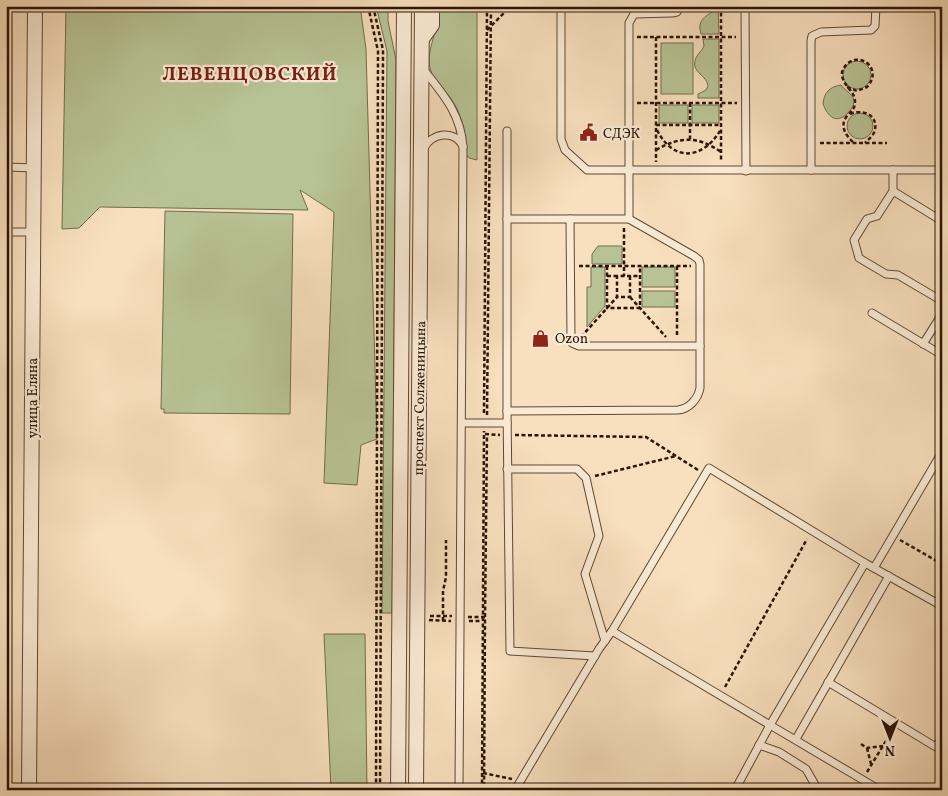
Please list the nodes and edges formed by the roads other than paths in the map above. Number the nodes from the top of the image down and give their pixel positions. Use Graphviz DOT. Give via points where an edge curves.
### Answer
graph roads {
  1 [pos="35,6"];
  2 [pos="395,6"];
  3 [pos="404,6"];
  4 [pos="422,6"];
  5 [pos="432,6"];
  6 [pos="561,6"];
  7 [pos="680,6"];
  8 [pos="745,6"];
  9 [pos="876,6"];
  10 [pos="404,38"];
  11 [pos="422,39"];
  12 [pos="421,66"];
  13 [pos="507,131"];
  14 [pos="463,147"];
  15 [pos="422,153"];
  16 [pos="6,167"];
  17 [pos="34,168"];
  18 [pos="811,170"];
  19 [pos="893,170"];
  20 [pos="942,170"];
  21 [pos="629,171"];
  22 [pos="746,171"];
  23 [pos="893,191"];
  24 [pos="507,219"];
  25 [pos="570,219"];
  26 [pos="626,219"];
  27 [pos="942,220"];
  28 [pos="6,232"];
  29 [pos="33,232"];
  30 [pos="942,301"];
  31 [pos="872,313"];
  32 [pos="942,314"];
  33 [pos="923,344"];
  34 [pos="700,346"];
  35 [pos="942,355"];
  36 [pos="507,411"];
  37 [pos="462,423"];
  38 [pos="507,423"];
  39 [pos="942,452"];
  40 [pos="507,469"];
  41 [pos="865,563"];
  42 [pos="874,568"];
  43 [pos="889,576"];
  44 [pos="942,606"];
  45 [pos="612,631"];
  46 [pos="605,641"];
  47 [pos="595,656"];
  48 [pos="828,682"];
  49 [pos="770,725"];
  50 [pos="942,738"];
  51 [pos="796,739"];
  52 [pos="760,745"];
  53 [pos="30,790"];
  54 [pos="398,790"];
  55 [pos="416,790"];
  56 [pos="459,790"];
  57 [pos="514,790"];
  58 [pos="735,790"];
  59 [pos="818,790"];
  60 [pos="880,790"];
  1 -- 17 [label="street, улица Еляна"];
  2 -- 10 [label="street" via="395,24"];
  3 -- 10 [label="street, проспект Солженицына"];
  4 -- 11 [label="street, проспект Солженицына"];
  5 -- 11 [label="street" via="432,24"];
  6 -- 21 [label="lane" via="562,145 587,170"];
  7 -- 21 [label="lane" via="677,12 672,13 634,14 629,23"];
  8 -- 22 [label="lane"];
  9 -- 18 [label="lane" via="875,26 871,30 821,32 812,36"];
  10 -- 54 [label="street, проспект Солженицына"];
  11 -- 12 [label="street, проспект Солженицына"];
  12 -- 14 [label="lane" via="458,118"];
  12 -- 15 [label="street, проспект Солженицына"];
  13 -- 24 [label="lane"];
  14 -- 15 [label="lane" via="453,136 442,134 427,143"];
  14 -- 37 [label="lane"];
  15 -- 55 [label="street, проспект Солженицына"];
  16 -- 17 [label="lane"];
  17 -- 29 [label="street, улица Еляна"];
  18 -- 19 [label="lane"];
  18 -- 22 [label="lane"];
  19 -- 20 [label="lane"];
  19 -- 23 [label="lane"];
  21 -- 22 [label="lane"];
  21 -- 26 [label="lane"];
  23 -- 27 [label="lane"];
  23 -- 30 [label="lane" via="878,216 867,219 854,240 859,258 886,274 898,275"];
  24 -- 25 [label="lane"];
  24 -- 36 [label="lane"];
  25 -- 26 [label="lane"];
  25 -- 34 [label="lane" via="572,344"];
  26 -- 34 [label="lane" via="698,260"];
  28 -- 29 [label="lane"];
  29 -- 53 [label="street, улица Еляна"];
  31 -- 33 [label="lane"];
  32 -- 33 [label="lane"];
  33 -- 35 [label="lane"];
  34 -- 36 [label="lane" via="699,394 684,410"];
  36 -- 38 [label="lane"];
  37 -- 38 [label="lane"];
  37 -- 56 [label="lane"];
  38 -- 40 [label="lane"];
  39 -- 42 [label="lane"];
  40 -- 46 [label="lane" via="577,469 586,478 599,536 585,574"];
  40 -- 47 [label="lane" via="510,651"];
  41 -- 42 [label="lane"];
  41 -- 45 [label="lane" via="709,468"];
  41 -- 49 [label="lane"];
  42 -- 43 [label="lane"];
  43 -- 44 [label="lane"];
  43 -- 48 [label="lane"];
  45 -- 46 [label="lane"];
  45 -- 49 [label="lane"];
  46 -- 47 [label="lane"];
  47 -- 57 [label="lane"];
  48 -- 50 [label="lane" via="936,747"];
  48 -- 51 [label="lane"];
  49 -- 51 [label="lane"];
  49 -- 52 [label="lane"];
  51 -- 60 [label="lane"];
  52 -- 58 [label="lane"];
  52 -- 59 [label="lane" via="779,752 806,769"];
}
